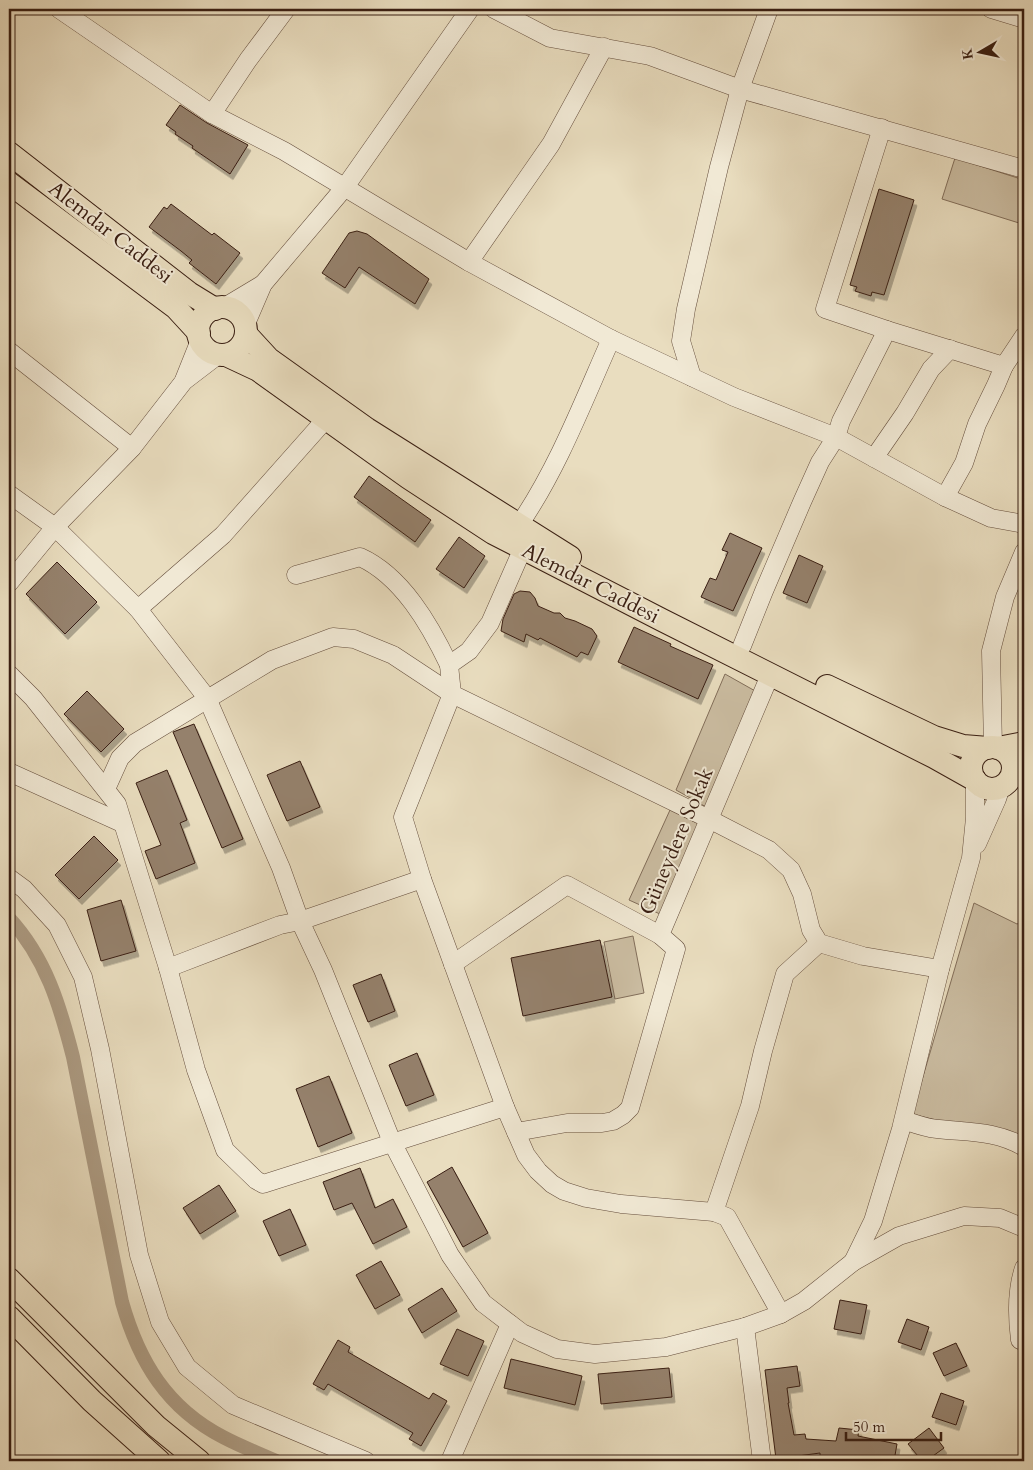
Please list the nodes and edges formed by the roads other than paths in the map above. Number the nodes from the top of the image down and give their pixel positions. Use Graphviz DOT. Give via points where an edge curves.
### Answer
graph roads {
  1 [pos="59,9"];
  2 [pos="286,9"];
  3 [pos="470,9"];
  4 [pos="494,9"];
  5 [pos="769,9"];
  6 [pos="991,9"];
  7 [pos="83,15"];
  8 [pos="1024,19"];
  9 [pos="604,47"];
  10 [pos="740,89"];
  11 [pos="212,114"];
  12 [pos="882,128"];
  13 [pos="9,153"];
  14 [pos="1024,157"];
  15 [pos="1024,168"];
  16 [pos="9,183"];
  17 [pos="345,187"];
  18 [pos="469,262"];
  19 [pos="263,284"];
  20 [pos="219,308"];
  21 [pos="246,330"];
  22 [pos="887,330"];
  23 [pos="199,336"];
  24 [pos="1024,336"];
  25 [pos="611,339"];
  26 [pos="950,349"];
  27 [pos="9,352"];
  28 [pos="222,355"];
  29 [pos="1004,366"];
  30 [pos="692,377"];
  31 [pos="184,381"];
  32 [pos="325,420"];
  33 [pos="836,437"];
  34 [pos="132,448"];
  35 [pos="874,458"];
  36 [pos="9,494"];
  37 [pos="945,497"];
  38 [pos="1024,524"];
  39 [pos="519,526"];
  40 [pos="55,527"];
  41 [pos="523,548"];
  42 [pos="1024,552"];
  43 [pos="296,575"];
  44 [pos="9,583"];
  45 [pos="138,609"];
  46 [pos="742,646"];
  47 [pos="449,665"];
  48 [pos="9,674"];
  49 [pos="770,675"];
  50 [pos="452,694"];
  51 [pos="207,698"];
  52 [pos="1024,743"];
  53 [pos="993,748"];
  54 [pos="9,772"];
  55 [pos="976,780"];
  56 [pos="1024,786"];
  57 [pos="1001,787"];
  58 [pos="106,789"];
  59 [pos="709,819"];
  60 [pos="122,823"];
  61 [pos="971,858"];
  62 [pos="9,878"];
  63 [pos="422,879"];
  64 [pos="300,921"];
  65 [pos="660,935"];
  66 [pos="819,944"];
  67 [pos="453,964"];
  68 [pos="168,968"];
  69 [pos="940,969"];
  70 [pos="505,1107"];
  71 [pos="904,1120"];
  72 [pos="516,1132"];
  73 [pos="392,1142"];
  74 [pos="1024,1147"];
  75 [pos="714,1212"];
  76 [pos="1024,1228"];
  77 [pos="853,1262"];
  78 [pos="1024,1268"];
  79 [pos="9,1279"];
  80 [pos="781,1314"];
  81 [pos="9,1317"];
  82 [pos="510,1324"];
  83 [pos="745,1327"];
  84 [pos="1020,1340"];
  85 [pos="159,1461"];
  86 [pos="199,1461"];
  87 [pos="366,1461"];
  88 [pos="450,1461"];
  89 [pos="762,1461"];
  1 -- 7 [label="street"];
  2 -- 11 [label="street"];
  3 -- 17 [label="street"];
  4 -- 9 [label="street" via="550,38"];
  5 -- 10 [label="street"];
  6 -- 8 [label="street"];
  7 -- 11 [label="street"];
  9 -- 10 [label="street" via="650,56"];
  9 -- 18 [label="street" via="552,144"];
  10 -- 12 [label="street"];
  10 -- 30 [label="street" via="686,309 681,341"];
  11 -- 17 [label="street"];
  12 -- 15 [label="street"];
  12 -- 22 [label="street" via="825,309"];
  13 -- 20 [label="main road, Alemdar Caddesi" via="190,293"];
  14 -- 15 [label="street"];
  16 -- 23 [label="main road, Alemdar Caddesi" via="176,308"];
  17 -- 18 [label="street"];
  17 -- 19 [label="street"];
  18 -- 25 [label="street"];
  19 -- 20 [label="street"];
  19 -- 21 [label="street"];
  20 -- 21 [label="main road" via="237,313"];
  20 -- 23 [label="main road" via="203,318"];
  21 -- 28 [label="main road" via="239,348"];
  21 -- 39 [label="main road, Alemdar Caddesi" via="269,359 367,429"];
  22 -- 26 [label="street"];
  22 -- 33 [label="street"];
  23 -- 28 [label="main road" via="210,352"];
  23 -- 31 [label="street"];
  24 -- 29 [label="street"];
  25 -- 30 [label="street"];
  25 -- 39 [label="street" via="554,464"];
  26 -- 29 [label="street"];
  26 -- 35 [label="street" via="931,369"];
  27 -- 34 [label="street"];
  28 -- 31 [label="street"];
  28 -- 32 [label="main road, Alemdar Caddesi" via="258,370"];
  29 -- 37 [label="street" via="977,424 964,463"];
  30 -- 33 [label="street"];
  31 -- 34 [label="street"];
  32 -- 41 [label="main road, Alemdar Caddesi" via="409,478"];
  32 -- 45 [label="street" via="223,535"];
  33 -- 35 [label="street"];
  33 -- 46 [label="street" via="820,462 802,502"];
  34 -- 40 [label="street"];
  35 -- 37 [label="street"];
  36 -- 40 [label="street"];
  37 -- 38 [label="street" via="991,518"];
  39 -- 46 [label="main road, Alemdar Caddesi" via="571,558"];
  40 -- 44 [label="street"];
  40 -- 45 [label="street"];
  41 -- 47 [label="street" via="490,622 469,651"];
  41 -- 49 [label="main road, Alemdar Caddesi"];
  42 -- 53 [label="street" via="1005,597 991,651"];
  43 -- 47 [label="street" via="360,557 372,562 402,588 437,639"];
  45 -- 51 [label="street"];
  46 -- 53 [label="main road, Alemdar Caddesi" via="934,738 963,746"];
  47 -- 50 [label="street"];
  48 -- 58 [label="street" via="33,698"];
  49 -- 55 [label="main road, Alemdar Caddesi"];
  49 -- 59 [label="street, Güneydere Sokak"];
  50 -- 51 [label="street" via="393,655 354,639 333,637 272,660"];
  50 -- 59 [label="street"];
  50 -- 63 [label="street" via="402,817"];
  51 -- 58 [label="street" via="135,743 120,758"];
  51 -- 64 [label="street" via="281,868"];
  52 -- 53 [label="main road, Alemdar Caddesi"];
  53 -- 55 [label="main road" via="976,755 972,768"];
  53 -- 57 [label="main road" via="1004,752 1012,763 1011,777"];
  54 -- 60 [label="street"];
  55 -- 57 [label="main road" via="990,789"];
  55 -- 61 [label="street"];
  56 -- 57 [label="main road"];
  57 -- 61 [label="street"];
  58 -- 60 [label="street" via="117,804"];
  59 -- 65 [label="street, Güneydere Sokak"];
  59 -- 66 [label="street" via="769,850 791,870 802,894 811,930"];
  60 -- 68 [label="street"];
  61 -- 69 [label="street"];
  62 -- 87 [label="street" via="24,889 57,925 84,977 139,1255 160,1322 187,1368 233,1405"];
  63 -- 64 [label="street"];
  63 -- 67 [label="street"];
  64 -- 68 [label="street" via="280,925"];
  64 -- 73 [label="street"];
  65 -- 67 [label="street" via="567,885"];
  65 -- 72 [label="street, Güneydere Sokak" via="676,949 630,1108 613,1122 567,1122"];
  66 -- 69 [label="street" via="863,956"];
  66 -- 75 [label="street" via="785,974 750,1106"];
  67 -- 70 [label="street"];
  68 -- 73 [label="street" via="196,1070 225,1150 256,1180 264,1184"];
  69 -- 71 [label="street"];
  70 -- 72 [label="street"];
  70 -- 73 [label="street"];
  71 -- 74 [label="street" via="928,1128 988,1133 1013,1140"];
  71 -- 77 [label="street" via="873,1220"];
  72 -- 75 [label="street" via="526,1155 538,1171 564,1191 621,1204"];
  73 -- 82 [label="street" via="450,1255 483,1303"];
  75 -- 80 [label="street" via="727,1217"];
  76 -- 77 [label="street" via="1000,1218 964,1216 899,1236"];
  77 -- 80 [label="street" via="804,1301"];
  78 -- 84 [label="street" via="1017,1317"];
  79 -- 86 [label="main road" via="156,1426"];
  80 -- 83 [label="street"];
  81 -- 85 [label="main road" via="92,1401"];
  82 -- 83 [label="street" via="556,1349 595,1354 666,1347"];
  82 -- 88 [label="street"];
  83 -- 89 [label="street"];
}
